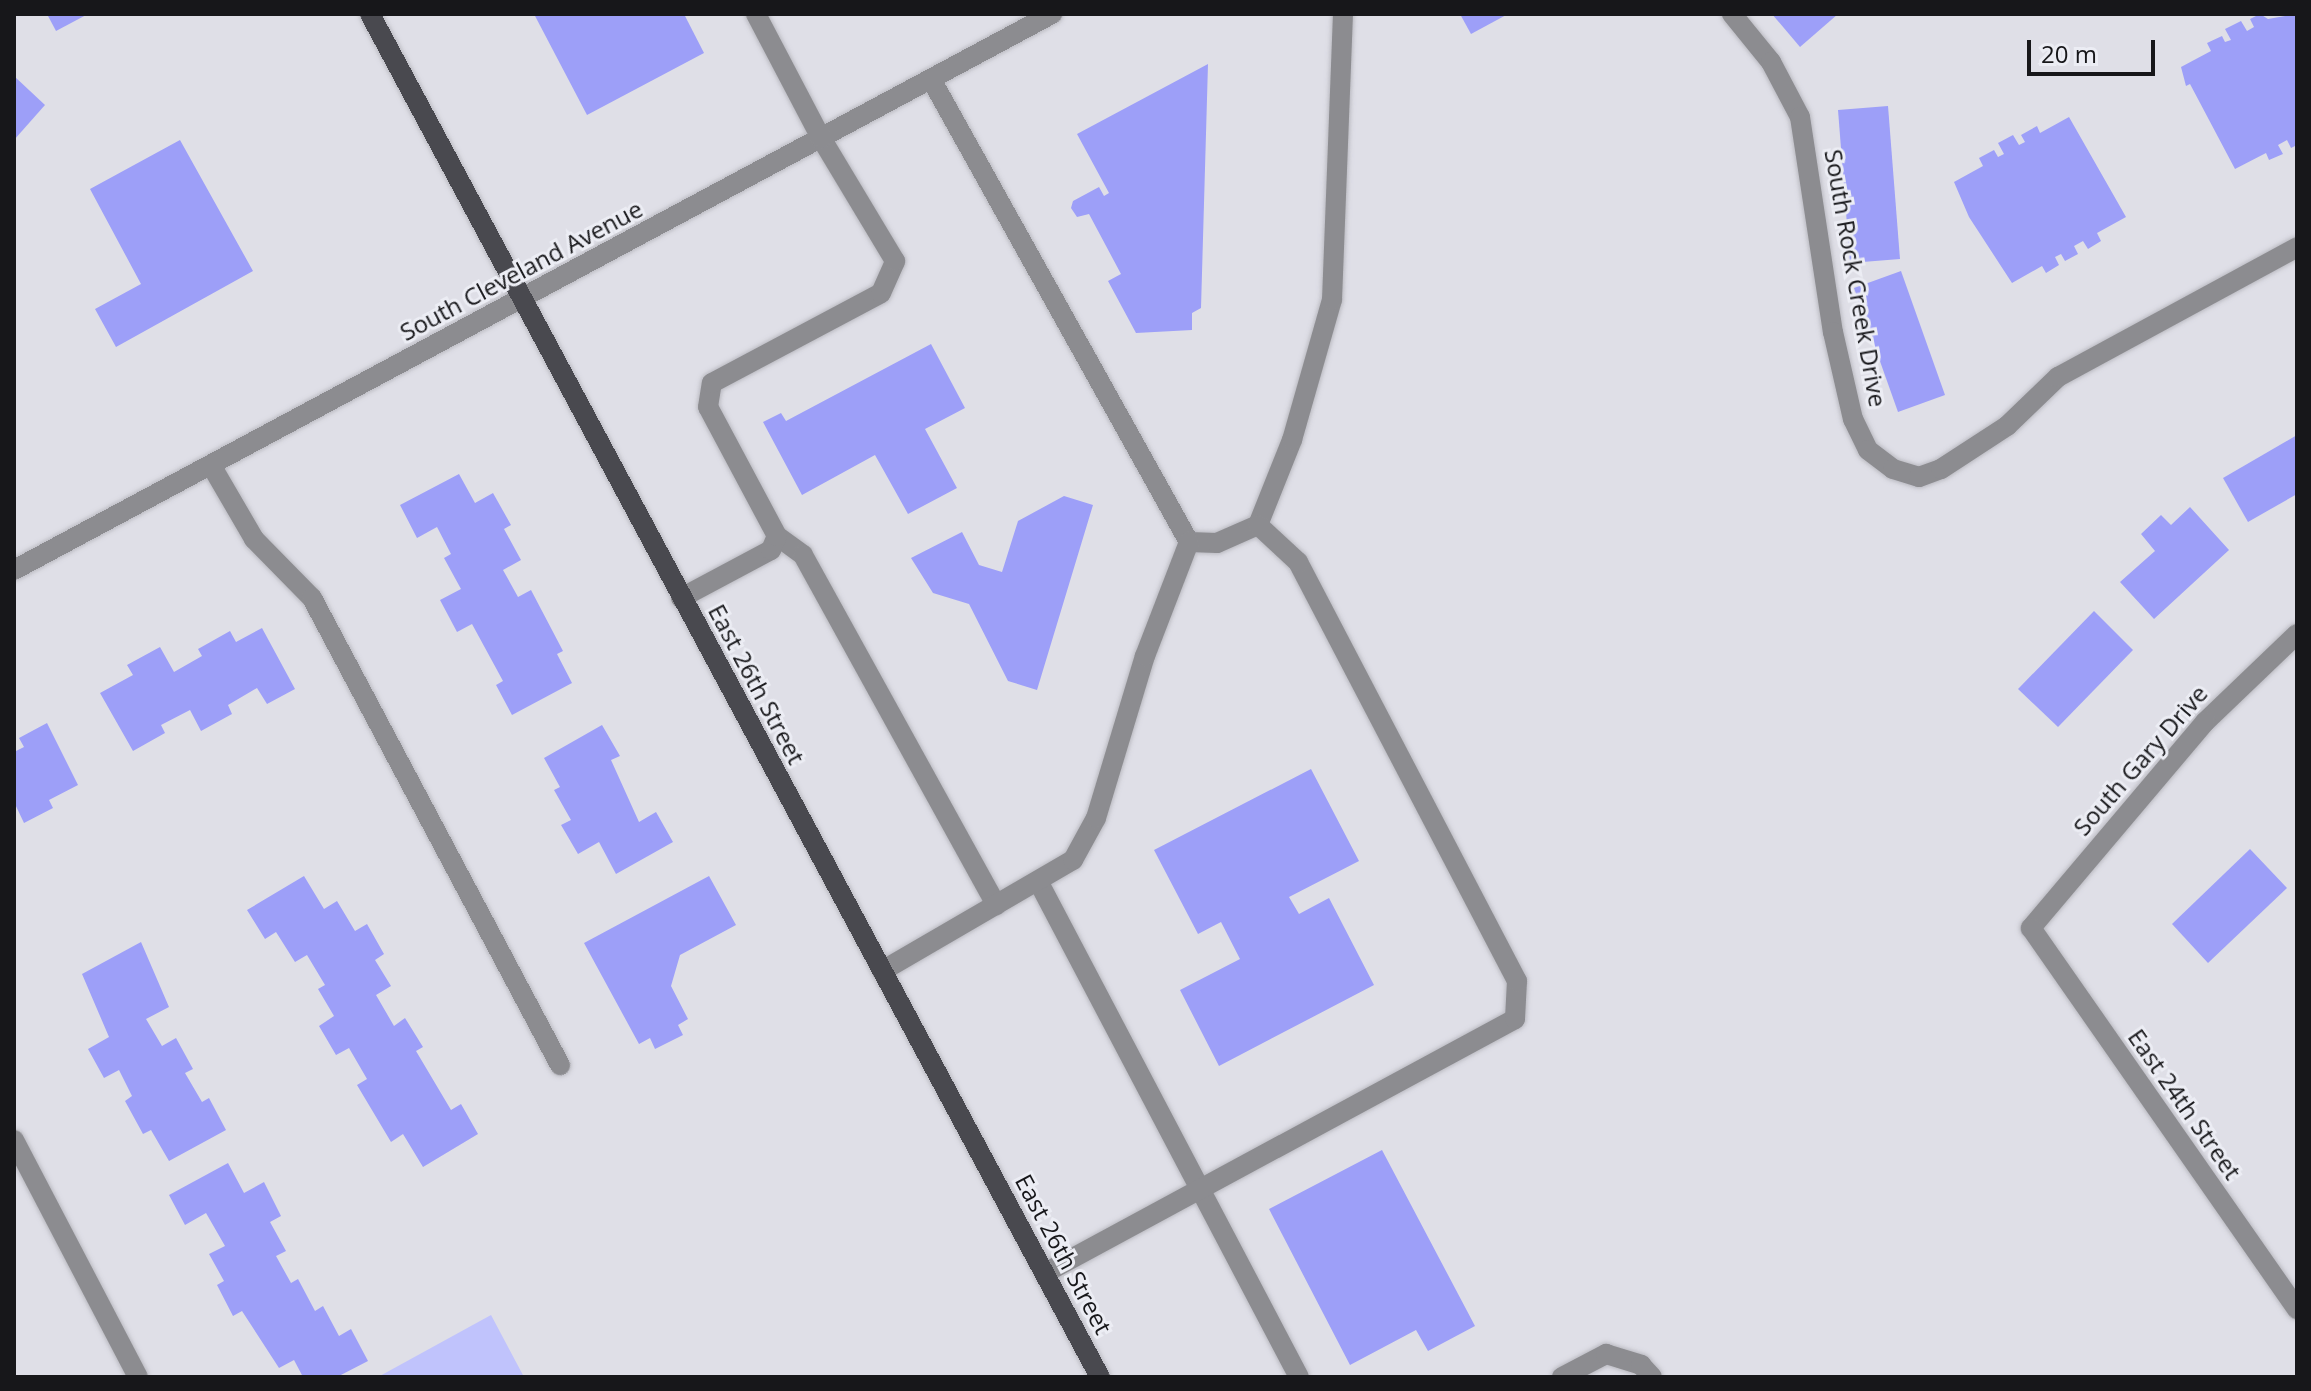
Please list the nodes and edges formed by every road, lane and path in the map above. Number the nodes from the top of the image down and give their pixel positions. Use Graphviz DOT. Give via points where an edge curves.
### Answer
graph roads {
  1 [pos="370,14"];
  2 [pos="756,14"];
  3 [pos="1052,14"];
  4 [pos="1343,14"];
  5 [pos="1732,14"];
  6 [pos="931,79"];
  7 [pos="821,138"];
  8 [pos="2297,247"];
  9 [pos="521,300"];
  10 [pos="211,465"];
  11 [pos="1258,525"];
  12 [pos="777,536"];
  13 [pos="1189,542"];
  14 [pos="14,570"];
  15 [pos="681,598"];
  16 [pos="2297,634"];
  17 [pos="1038,881"];
  18 [pos="996,905"];
  19 [pos="2031,928"];
  20 [pos="882,971"];
  21 [pos="560,1065"];
  22 [pos="14,1140"];
  23 [pos="1203,1191"];
  24 [pos="1045,1273"];
  25 [pos="2297,1309"];
  26 [pos="138,1377"];
  27 [pos="1100,1377"];
  28 [pos="1299,1377"];
  29 [pos="1562,1377"];
  30 [pos="1652,1377"];
  1 -- 9 [label="main road, East 26th Street"];
  2 -- 7 [label="street"];
  3 -- 6 [label="street, South Cleveland Avenue"];
  4 -- 11 [label="street" via="1332,300 1292,440"];
  5 -- 8 [label="street, South Rock Creek Drive" via="1771,62 1800,117 1833,332 1853,419 1868,450 1893,469 1919,477 1941,469 2007,426 2058,377"];
  6 -- 7 [label="street, South Cleveland Avenue"];
  6 -- 13 [label="street"];
  7 -- 9 [label="street, South Cleveland Avenue"];
  7 -- 12 [label="street" via="895,261 881,293 712,383 708,407"];
  9 -- 10 [label="street, South Cleveland Avenue"];
  9 -- 15 [label="main road, East 26th Street"];
  10 -- 14 [label="street, South Cleveland Avenue"];
  10 -- 21 [label="street" via="254,539 312,598"];
  11 -- 13 [label="street" via="1217,543"];
  11 -- 23 [label="street" via="1298,562 1517,981 1515,1019"];
  12 -- 15 [label="street" via="771,550"];
  12 -- 18 [label="street" via="803,555"];
  13 -- 17 [label="street" via="1145,656 1096,818 1073,860"];
  15 -- 20 [label="main road, East 26th Street"];
  16 -- 19 [label="street, South Gary Drive" via="2224,701"];
  17 -- 18 [label="street"];
  17 -- 23 [label="street"];
  18 -- 20 [label="street"];
  19 -- 25 [label="street, East 24th Street"];
  20 -- 24 [label="main road, East 26th Street"];
  22 -- 26 [label="street"];
  23 -- 24 [label="street"];
  23 -- 28 [label="street"];
  24 -- 27 [label="main road, East 26th Street"];
  29 -- 30 [label="street" via="1606,1354 1641,1365"];
}
